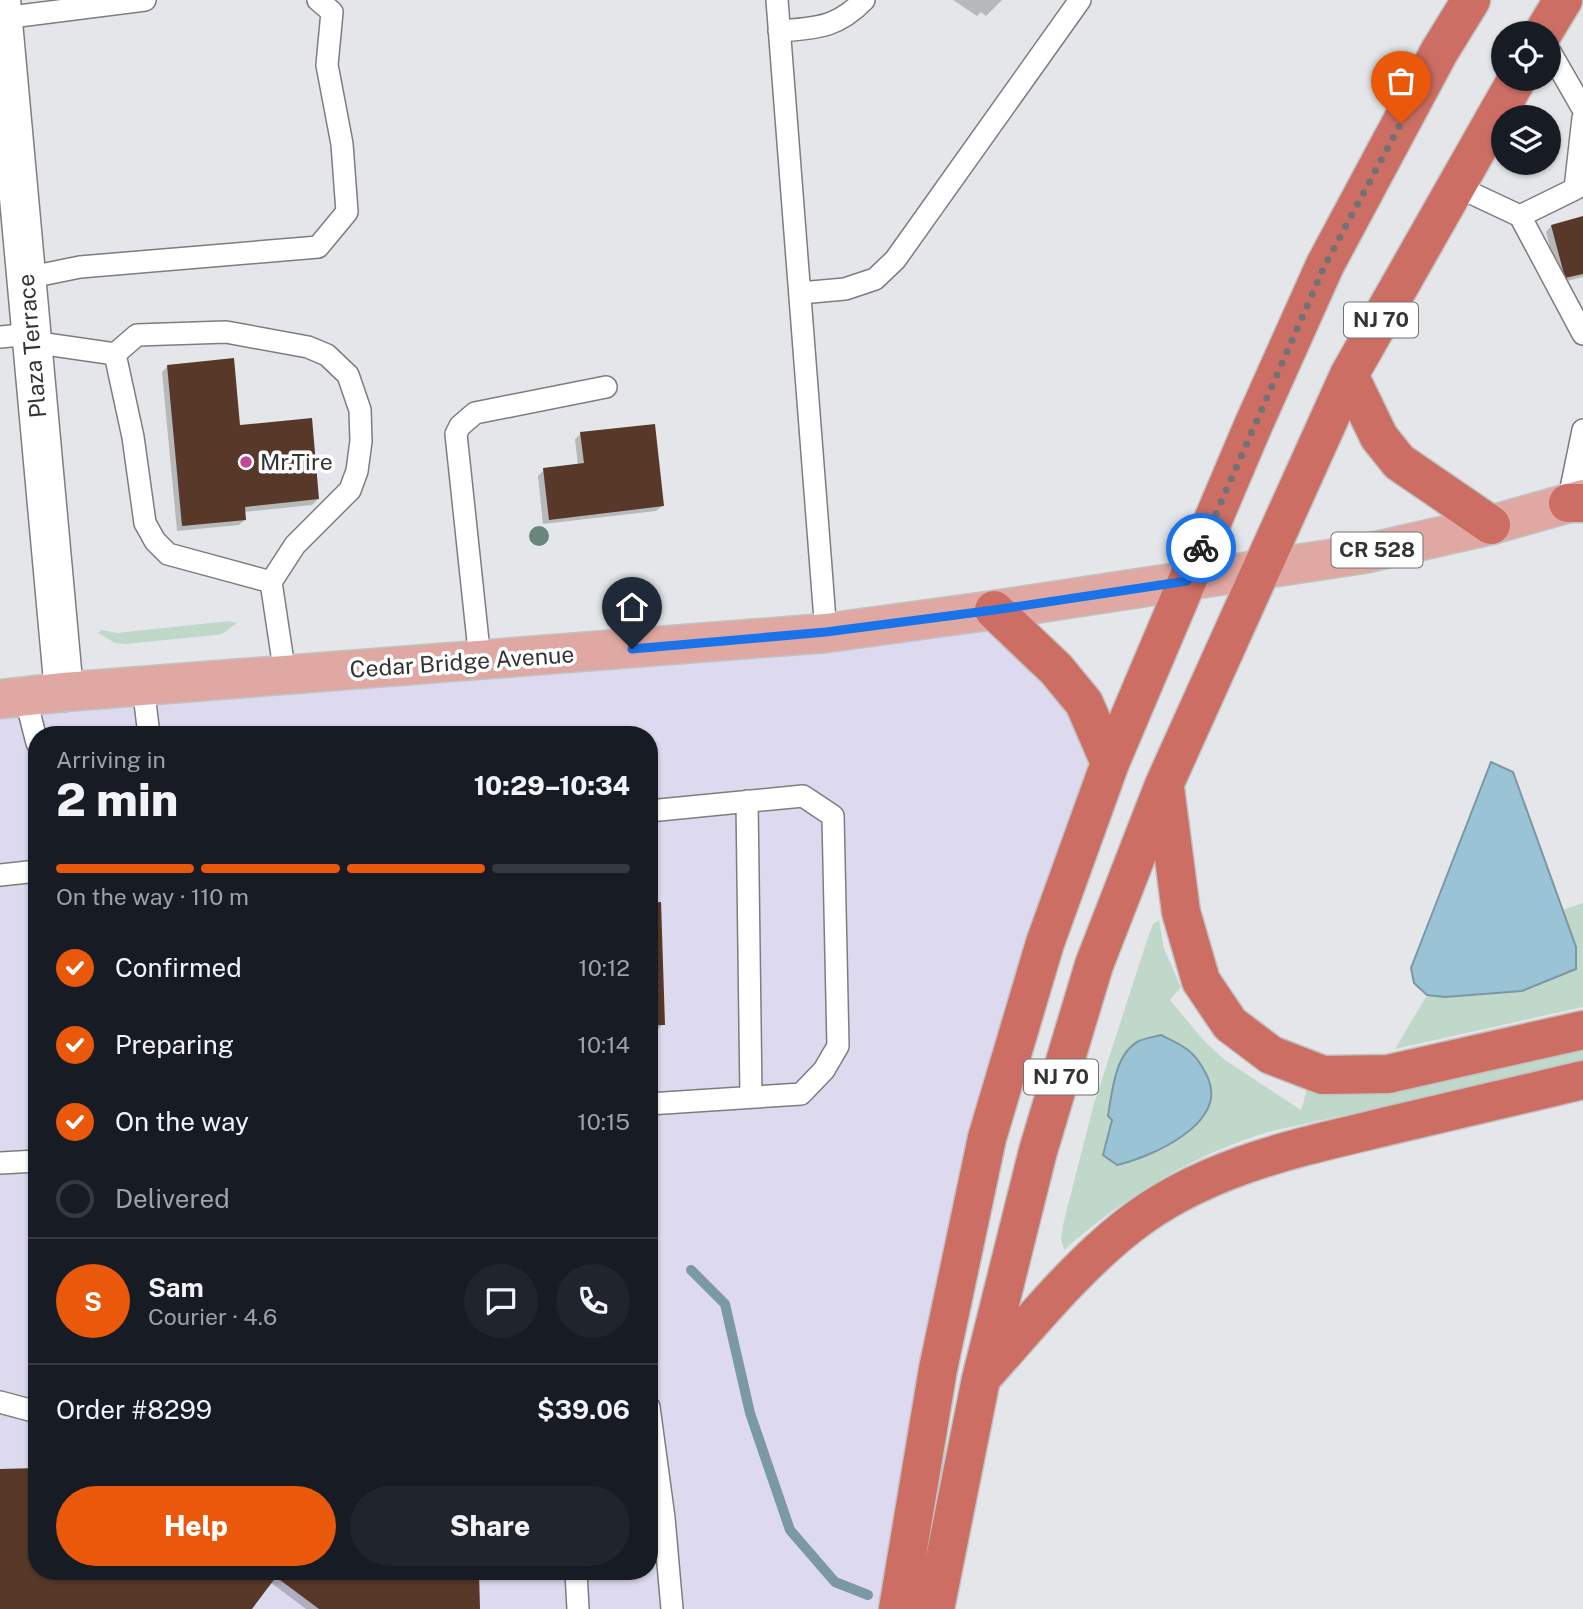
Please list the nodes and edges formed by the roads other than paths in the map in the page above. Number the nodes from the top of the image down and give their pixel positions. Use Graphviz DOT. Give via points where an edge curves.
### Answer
graph roads {
  1 [pos="145,0"];
  2 [pos="318,0"];
  3 [pos="777,0"];
  4 [pos="864,0"];
  5 [pos="1080,0"];
  6 [pos="1471,0"];
  7 [pos="1563,0"];
  8 [pos="2,9"];
  9 [pos="1550,21"];
  10 [pos="779,32"];
  11 [pos="1561,71"];
  12 [pos="1510,91"];
  13 [pos="1583,109"];
  14 [pos="1583,118"];
  15 [pos="1456,186"];
  16 [pos="1579,196"];
  17 [pos="1520,216"];
  18 [pos="26,278"];
  19 [pos="800,293"];
  20 [pos="1583,334"];
  21 [pos="21,338"];
  22 [pos="115,354"];
  23 [pos="1349,375"];
  24 [pos="606,387"];
  25 [pos="1583,430"];
  26 [pos="1578,502"];
  27 [pos="1491,525"];
  28 [pos="1262,569"];
  29 [pos="1187,581"];
  30 [pos="271,582"];
  31 [pos="994,610"];
  32 [pos="826,632"];
  33 [pos="480,660"];
  34 [pos="285,675"];
  35 [pos="143,686"];
  36 [pos="64,692"];
  37 [pos="13,698"];
  38 [pos="28,726"];
  39 [pos="148,726"];
  40 [pos="1110,763"];
  41 [pos="1164,785"];
  42 [pos="747,801"];
  43 [pos="658,810"];
  44 [pos="28,872"];
  45 [pos="0,875"];
  46 [pos="1583,1030"];
  47 [pos="1583,1080"];
  48 [pos="751,1097"];
  49 [pos="658,1103"];
  50 [pos="28,1161"];
  51 [pos="0,1163"];
  52 [pos="981,1379"];
  53 [pos="0,1402"];
  54 [pos="28,1410"];
  55 [pos="658,1474"];
  56 [pos="576,1580"];
  57 [pos="578,1609"];
  58 [pos="672,1609"];
  59 [pos="898,1609"];
  60 [pos="935,1609"];
  1 -- 8 [label="lane"];
  2 -- 18 [label="lane" via="332,12 327,65 342,144 347,212 318,247 80,267"];
  3 -- 10 [label="lane"];
  4 -- 10 [label="lane" via="849,16 818,27"];
  5 -- 19 [label="lane" via="895,260 875,279 845,289"];
  6 -- 29 [label="highway, NJ 70" via="1325,265"];
  7 -- 9 [label="highway"];
  8 -- 18 [label="street, Plaza Terrace"];
  10 -- 19 [label="lane"];
  11 -- 13 [label="lane"];
  12 -- 15 [label="highway, NJ 70"];
  14 -- 16 [label="lane"];
  15 -- 17 [label="lane"];
  15 -- 23 [label="highway, NJ 70"];
  16 -- 17 [label="lane"];
  17 -- 20 [label="lane"];
  18 -- 21 [label="street, Plaza Terrace"];
  19 -- 32 [label="lane"];
  21 -- 22 [label="lane"];
  21 -- 36 [label="street, Plaza Terrace"];
  22 -- 30 [label="lane" via="134,437 145,523 155,541 168,554"];
  22 -- 30 [label="lane" via="136,335 226,332 308,347 327,355 348,375 360,410 361,441 350,491 295,545"];
  23 -- 27 [label="highway" via="1379,437 1399,461"];
  23 -- 28 [label="highway, NJ 70"];
  24 -- 33 [label="lane" via="475,413 456,434"];
  25 -- 26 [label="lane"];
  26 -- 27 [label="main road, Cedar Bridge Avenue / CR 528"];
  27 -- 28 [label="main road, Cedar Bridge Avenue / CR 528" via="1363,554"];
  28 -- 29 [label="main road, Cedar Bridge Avenue / CR 528"];
  28 -- 41 [label="highway, NJ 70"];
  29 -- 31 [label="main road, Cedar Bridge Avenue / CR 528"];
  29 -- 40 [label="highway, NJ 70"];
  30 -- 34 [label="lane"];
  31 -- 32 [label="main road, Cedar Bridge Avenue / CR 528"];
  31 -- 40 [label="highway" via="1056,669 1084,703"];
  32 -- 33 [label="main road, Cedar Bridge Avenue / CR 528"];
  33 -- 34 [label="main road, Cedar Bridge Avenue / CR 528"];
  34 -- 35 [label="main road, Cedar Bridge Avenue / CR 528"];
  35 -- 36 [label="main road, Cedar Bridge Avenue / CR 528"];
  35 -- 39 [label="lane"];
  36 -- 37 [label="main road, Cedar Bridge Avenue / CR 528"];
  37 -- 38 [label="lane"];
  40 -- 59 [label="highway, NJ 70" via="1045,943 987,1138 938,1369"];
  41 -- 46 [label="highway" via="1181,912 1201,981 1230,1024 1271,1055 1323,1075 1388,1074"];
  41 -- 52 [label="highway, NJ 70" via="1094,965 1038,1151"];
  42 -- 43 [label="lane"];
  42 -- 48 [label="lane"];
  42 -- 48 [label="lane" via="803,796 832,816 838,1046 824,1070 801,1094"];
  44 -- 45 [label="lane"];
  47 -- 52 [label="highway" via="1303,1146 1186,1189 1129,1226 1076,1273"];
  48 -- 49 [label="lane"];
  50 -- 51 [label="lane"];
  52 -- 60 [label="highway, NJ 70"];
  53 -- 54 [label="lane"];
  55 -- 58 [label="lane"];
  56 -- 57 [label="lane"];
}
